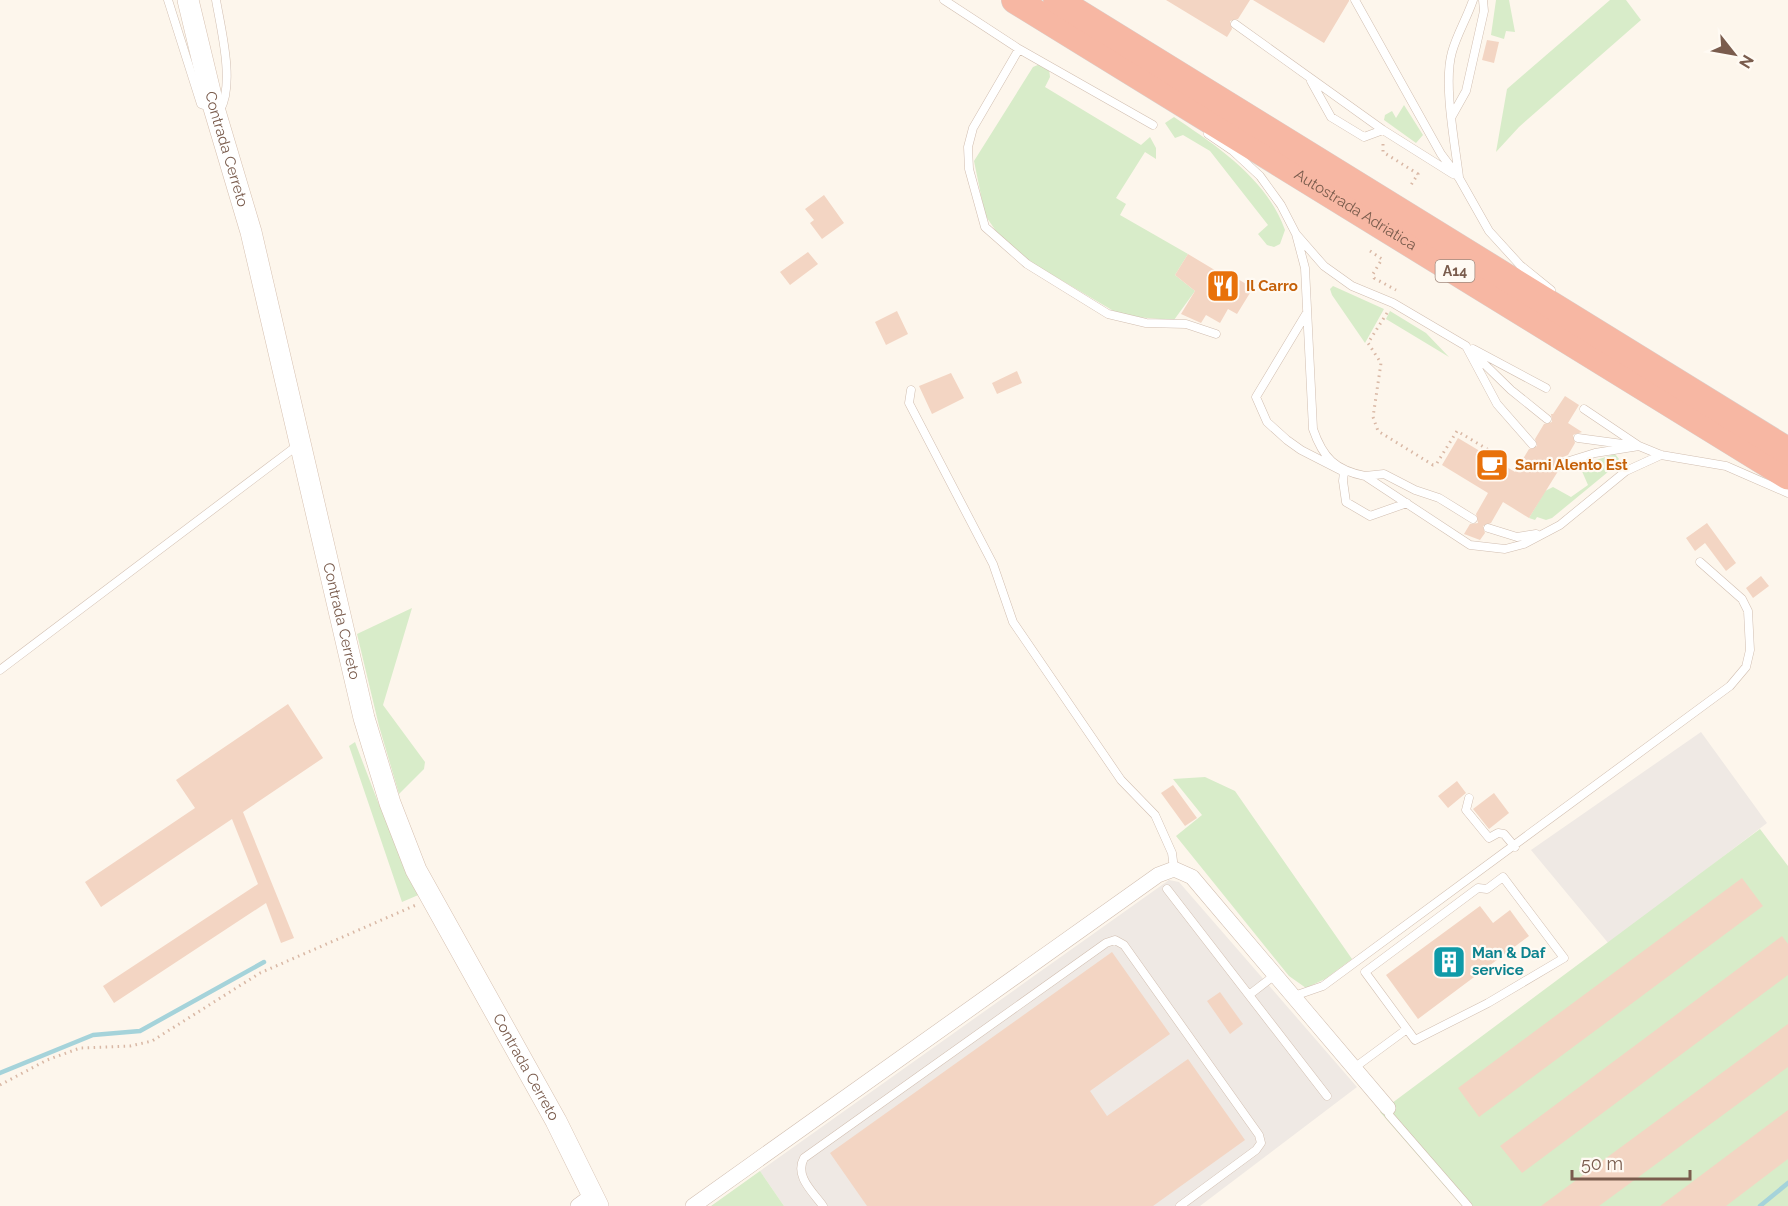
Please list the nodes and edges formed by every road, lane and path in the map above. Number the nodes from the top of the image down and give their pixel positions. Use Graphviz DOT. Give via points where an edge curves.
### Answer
graph roads {
  1 [pos="168,0"];
  2 [pos="188,0"];
  3 [pos="216,0"];
  4 [pos="944,0"];
  5 [pos="1015,0"];
  6 [pos="1057,0"];
  7 [pos="1355,0"];
  8 [pos="1473,0"];
  9 [pos="1483,0"];
  10 [pos="1235,24"];
  11 [pos="1019,49"];
  12 [pos="1309,78"];
  13 [pos="215,112"];
  14 [pos="1452,116"];
  15 [pos="1153,125"];
  16 [pos="1202,130"];
  17 [pos="1383,130"];
  18 [pos="1460,178"];
  19 [pos="1409,188"];
  20 [pos="1296,234"];
  21 [pos="1370,251"];
  22 [pos="1562,298"];
  23 [pos="1393,303"];
  24 [pos="1307,313"];
  25 [pos="1216,334"];
  26 [pos="1466,346"];
  27 [pos="1546,388"];
  28 [pos="911,390"];
  29 [pos="1584,409"];
  30 [pos="1547,419"];
  31 [pos="1578,438"];
  32 [pos="302,442"];
  33 [pos="1532,444"];
  34 [pos="1639,446"];
  35 [pos="1788,451"];
  36 [pos="1661,455"];
  37 [pos="1494,460"];
  38 [pos="1563,462"];
  39 [pos="1344,471"];
  40 [pos="1365,476"];
  41 [pos="1788,476"];
  42 [pos="1788,493"];
  43 [pos="1407,503"];
  44 [pos="1473,519"];
  45 [pos="1488,528"];
  46 [pos="1542,534"];
  47 [pos="1700,562"];
  48 [pos="0,670"];
  49 [pos="1469,798"];
  50 [pos="1515,847"];
  51 [pos="1174,869"];
  52 [pos="1167,889"];
  53 [pos="432,899"];
  54 [pos="1275,975"];
  55 [pos="1249,995"];
  56 [pos="1293,996"];
  57 [pos="1407,1029"];
  58 [pos="1354,1068"];
  59 [pos="0,1085"];
  60 [pos="1327,1096"];
  61 [pos="1388,1108"];
  62 [pos="590,1202"];
  63 [pos="693,1206"];
  64 [pos="823,1206"];
  65 [pos="1180,1206"];
  66 [pos="1468,1206"];
  1 -- 13 [label="lane" via="201,104"];
  2 -- 13 [label="main road, Contrada Cerreto"];
  3 -- 13 [label="lane" via="226,63 224,102"];
  4 -- 11 [label="lane"];
  5 -- 41 [label="highway, Autostrada Adriatica / A14" via="1127,76"];
  6 -- 35 [label="highway, Autostrada Adriatica / A14" via="1677,375"];
  7 -- 18 [label="lane" via="1442,154"];
  8 -- 14 [label="lane" via="1451,52"];
  9 -- 14 [label="lane" via="1484,11 1466,91"];
  10 -- 12 [label="lane"];
  11 -- 15 [label="lane"];
  11 -- 25 [label="lane" via="974,128 968,147 974,195 985,227 1027,264 1108,314 1146,323 1186,324"];
  12 -- 17 [label="lane"];
  12 -- 17 [label="lane" via="1330,117 1364,137"];
  13 -- 32 [label="main road, Contrada Cerreto" via="251,232"];
  14 -- 18 [label="lane"];
  16 -- 20 [label="lane" via="1260,176"];
  17 -- 18 [label="lane"];
  17 -- 19 [label="path" via="1383,152 1418,174"];
  18 -- 22 [label="lane" via="1489,231 1505,251"];
  20 -- 23 [label="lane" via="1324,266 1343,280"];
  20 -- 24 [label="lane" via="1305,268"];
  21 -- 23 [label="path" via="1382,259 1374,278 1398,291"];
  23 -- 26 [label="lane"];
  23 -- 37 [label="path" via="1368,343 1381,363 1373,417 1378,431 1433,465 1457,430 1497,455"];
  24 -- 39 [label="lane" via="1313,429 1320,449"];
  24 -- 39 [label="lane" via="1256,397 1267,422 1287,440"];
  26 -- 27 [label="lane"];
  26 -- 30 [label="lane"];
  26 -- 33 [label="lane" via="1497,404"];
  28 -- 51 [label="lane" via="909,403 993,564 1012,622 1121,780 1155,815 1169,844"];
  29 -- 34 [label="lane"];
  31 -- 34 [label="lane"];
  32 -- 48 [label="lane"];
  32 -- 53 [label="main road, Contrada Cerreto" via="364,718 390,803 416,870"];
  34 -- 36 [label="lane"];
  34 -- 38 [label="lane"];
  36 -- 42 [label="lane" via="1726,466"];
  36 -- 46 [label="lane" via="1626,471 1560,525"];
  39 -- 40 [label="lane"];
  39 -- 43 [label="lane" via="1346,502 1370,516"];
  40 -- 43 [label="lane"];
  40 -- 44 [label="lane" via="1384,474 1439,498"];
  43 -- 46 [label="lane" via="1470,545 1486,549 1524,544"];
  45 -- 46 [label="lane" via="1516,537"];
  47 -- 50 [label="lane" via="1736,593 1749,611 1750,650 1746,667 1730,686"];
  49 -- 50 [label="lane" via="1466,810 1483,834 1489,838 1504,834"];
  50 -- 56 [label="lane" via="1323,986"];
  51 -- 54 [label="street" via="1192,877"];
  51 -- 63 [label="street" via="1158,875"];
  52 -- 55 [label="lane"];
  53 -- 59 [label="path" via="260,974 152,1041 80,1048"];
  53 -- 62 [label="main road, Contrada Cerreto" via="556,1121"];
  54 -- 55 [label="lane"];
  54 -- 56 [label="street"];
  55 -- 60 [label="lane"];
  56 -- 58 [label="street"];
  57 -- 57 [label="lane" via="1365,972 1479,888 1487,890 1503,877 1564,958 1415,1040"];
  57 -- 58 [label="lane"];
  58 -- 61 [label="street"];
  61 -- 66 [label="lane" via="1389,1115"];
  64 -- 65 [label="lane" via="800,1174 804,1158 1115,940 1124,945 1261,1143"];
}
